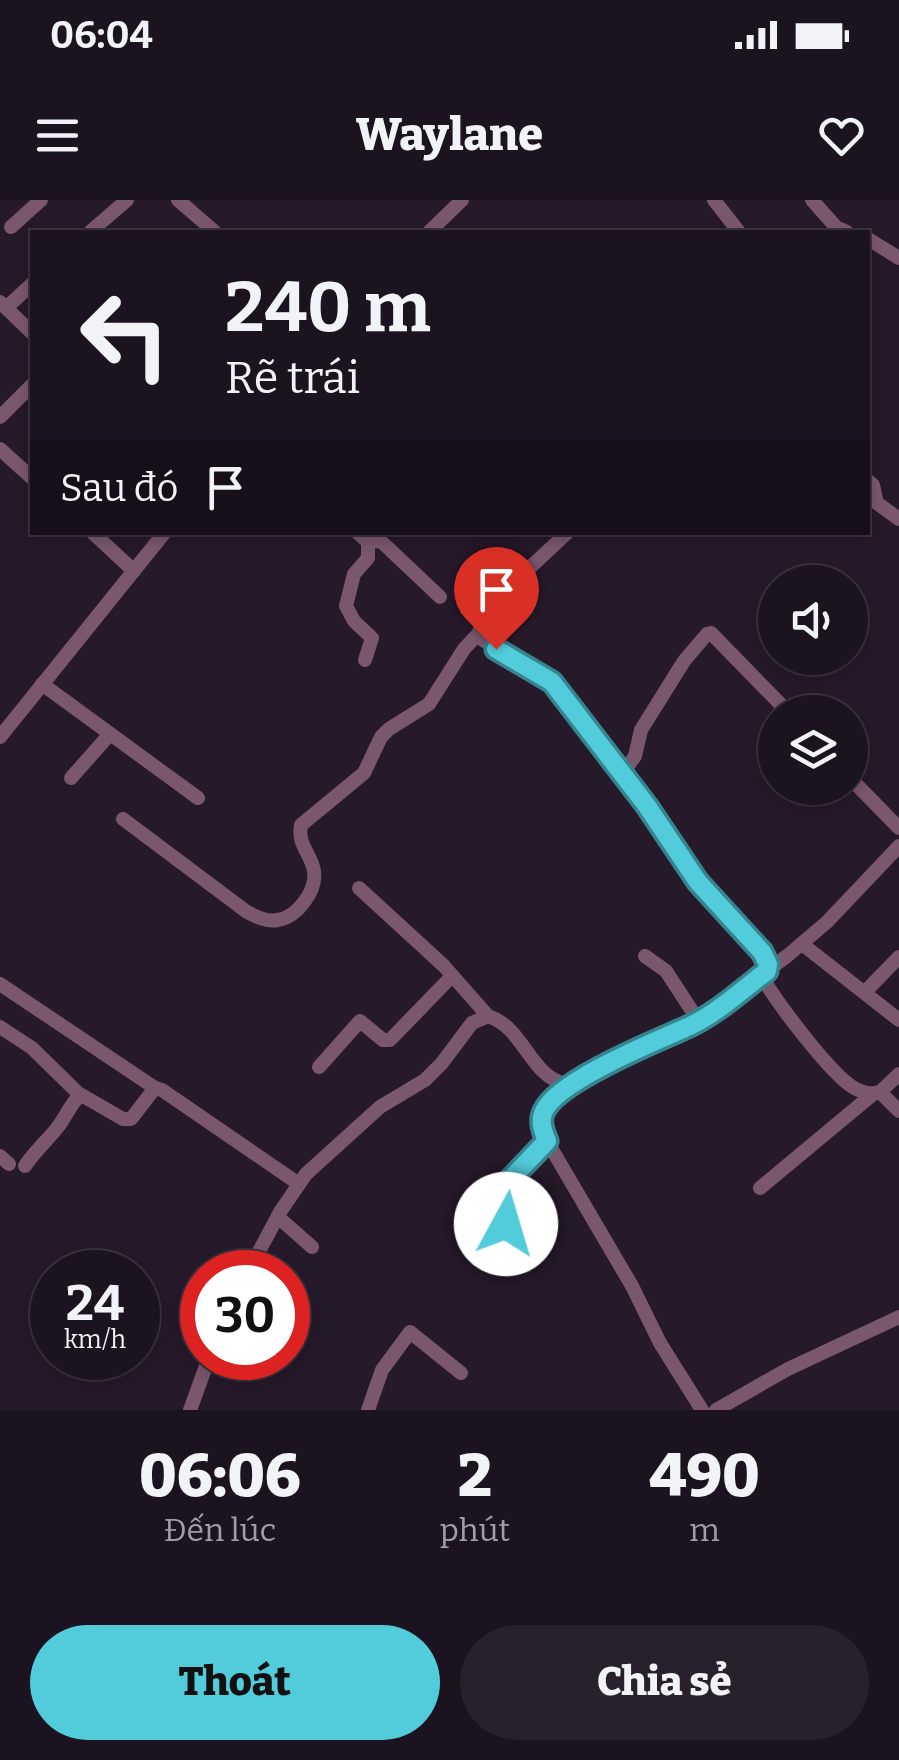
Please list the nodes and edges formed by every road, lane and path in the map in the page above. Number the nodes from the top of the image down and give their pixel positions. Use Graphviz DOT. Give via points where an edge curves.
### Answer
graph roads {
  1 [pos="41,200"];
  2 [pos="126,200"];
  3 [pos="178,200"];
  4 [pos="462,200"];
  5 [pos="714,200"];
  6 [pos="812,200"];
  7 [pos="11,226"];
  8 [pos="92,230"];
  9 [pos="209,230"];
  10 [pos="431,230"];
  11 [pos="736,230"];
  12 [pos="843,230"];
  13 [pos="870,240"];
  14 [pos="899,258"];
  15 [pos="30,285"];
  16 [pos="3,305"];
  17 [pos="30,331"];
  18 [pos="30,387"];
  19 [pos="0,416"];
  20 [pos="0,449"];
  21 [pos="30,476"];
  22 [pos="870,482"];
  23 [pos="899,519"];
  24 [pos="95,535"];
  25 [pos="163,535"];
  26 [pos="565,535"];
  27 [pos="362,537"];
  28 [pos="134,571"];
  29 [pos="440,597"];
  30 [pos="479,632"];
  31 [pos="366,660"];
  32 [pos="42,684"];
  33 [pos="772,695"];
  34 [pos="110,734"];
  35 [pos="0,737"];
  36 [pos="623,773"];
  37 [pos="71,778"];
  38 [pos="868,796"];
  39 [pos="198,798"];
  40 [pos="124,820"];
  41 [pos="899,828"];
  42 [pos="899,846"];
  43 [pos="359,888"];
  44 [pos="802,944"];
  45 [pos="645,956"];
  46 [pos="899,958"];
  47 [pos="764,973"];
  48 [pos="452,976"];
  49 [pos="0,984"];
  50 [pos="866,992"];
  51 [pos="488,1016"];
  52 [pos="698,1020"];
  53 [pos="899,1020"];
  54 [pos="0,1027"];
  55 [pos="319,1066"];
  56 [pos="899,1074"];
  57 [pos="566,1084"];
  58 [pos="155,1088"];
  59 [pos="877,1093"];
  60 [pos="80,1095"];
  61 [pos="899,1111"];
  62 [pos="547,1141"];
  63 [pos="12,1162"];
  64 [pos="299,1184"];
  65 [pos="760,1188"];
  66 [pos="278,1217"];
  67 [pos="498,1234"];
  68 [pos="312,1247"];
  69 [pos="260,1250"];
  70 [pos="899,1317"];
  71 [pos="461,1372"];
  72 [pos="201,1380"];
  73 [pos="190,1410"];
  74 [pos="368,1410"];
  75 [pos="702,1410"];
  76 [pos="716,1410"];
  1 -- 7 [label="street"];
  2 -- 8 [label="street"];
  3 -- 9 [label="street"];
  4 -- 10 [label="street"];
  5 -- 11 [label="street"];
  6 -- 12 [label="street"];
  13 -- 14 [label="street"];
  15 -- 16 [label="street"];
  16 -- 17 [label="street"];
  18 -- 19 [label="street"];
  20 -- 21 [label="street"];
  22 -- 23 [label="street" via="876,503"];
  24 -- 28 [label="street"];
  25 -- 28 [label="street"];
  26 -- 30 [label="street" via="490,606"];
  27 -- 29 [label="street" via="384,544"];
  27 -- 31 [label="street" via="368,558 354,574 346,606 372,638"];
  28 -- 32 [label="street"];
  30 -- 36 [label="street" via="552,682"];
  30 -- 40 [label="street" via="428,704 382,737 364,774 301,826 314,884 287,918 264,920 247,912"];
  32 -- 34 [label="street"];
  32 -- 35 [label="street"];
  33 -- 36 [label="street" via="708,634 641,730"];
  34 -- 37 [label="street"];
  34 -- 39 [label="street"];
  36 -- 47 [label="street" via="698,882 762,952"];
  38 -- 41 [label="street"];
  42 -- 44 [label="street"];
  43 -- 48 [label="street"];
  44 -- 47 [label="street"];
  44 -- 50 [label="street"];
  45 -- 52 [label="street" via="666,970"];
  46 -- 50 [label="street"];
  47 -- 52 [label="street"];
  47 -- 59 [label="street" via="786,1012 842,1078"];
  48 -- 51 [label="street"];
  48 -- 55 [label="street" via="390,1040 360,1021"];
  49 -- 58 [label="street"];
  50 -- 53 [label="street"];
  51 -- 57 [label="street" via="502,1020 546,1075"];
  51 -- 64 [label="street" via="472,1023 425,1080 380,1108"];
  52 -- 57 [label="street"];
  54 -- 60 [label="street"];
  56 -- 59 [label="street"];
  57 -- 62 [label="street" via="544,1109"];
  58 -- 60 [label="street" via="126,1120"];
  58 -- 64 [label="street"];
  59 -- 61 [label="street"];
  59 -- 65 [label="street"];
  60 -- 63 [label="street" via="59,1126"];
  62 -- 67 [label="street" via="506,1184 507,1220"];
  62 -- 75 [label="street"];
  64 -- 66 [label="street"];
  66 -- 68 [label="street"];
  66 -- 69 [label="street"];
  70 -- 76 [label="street"];
  71 -- 74 [label="street" via="410,1332 382,1370"];
  72 -- 73 [label="street"];
}
